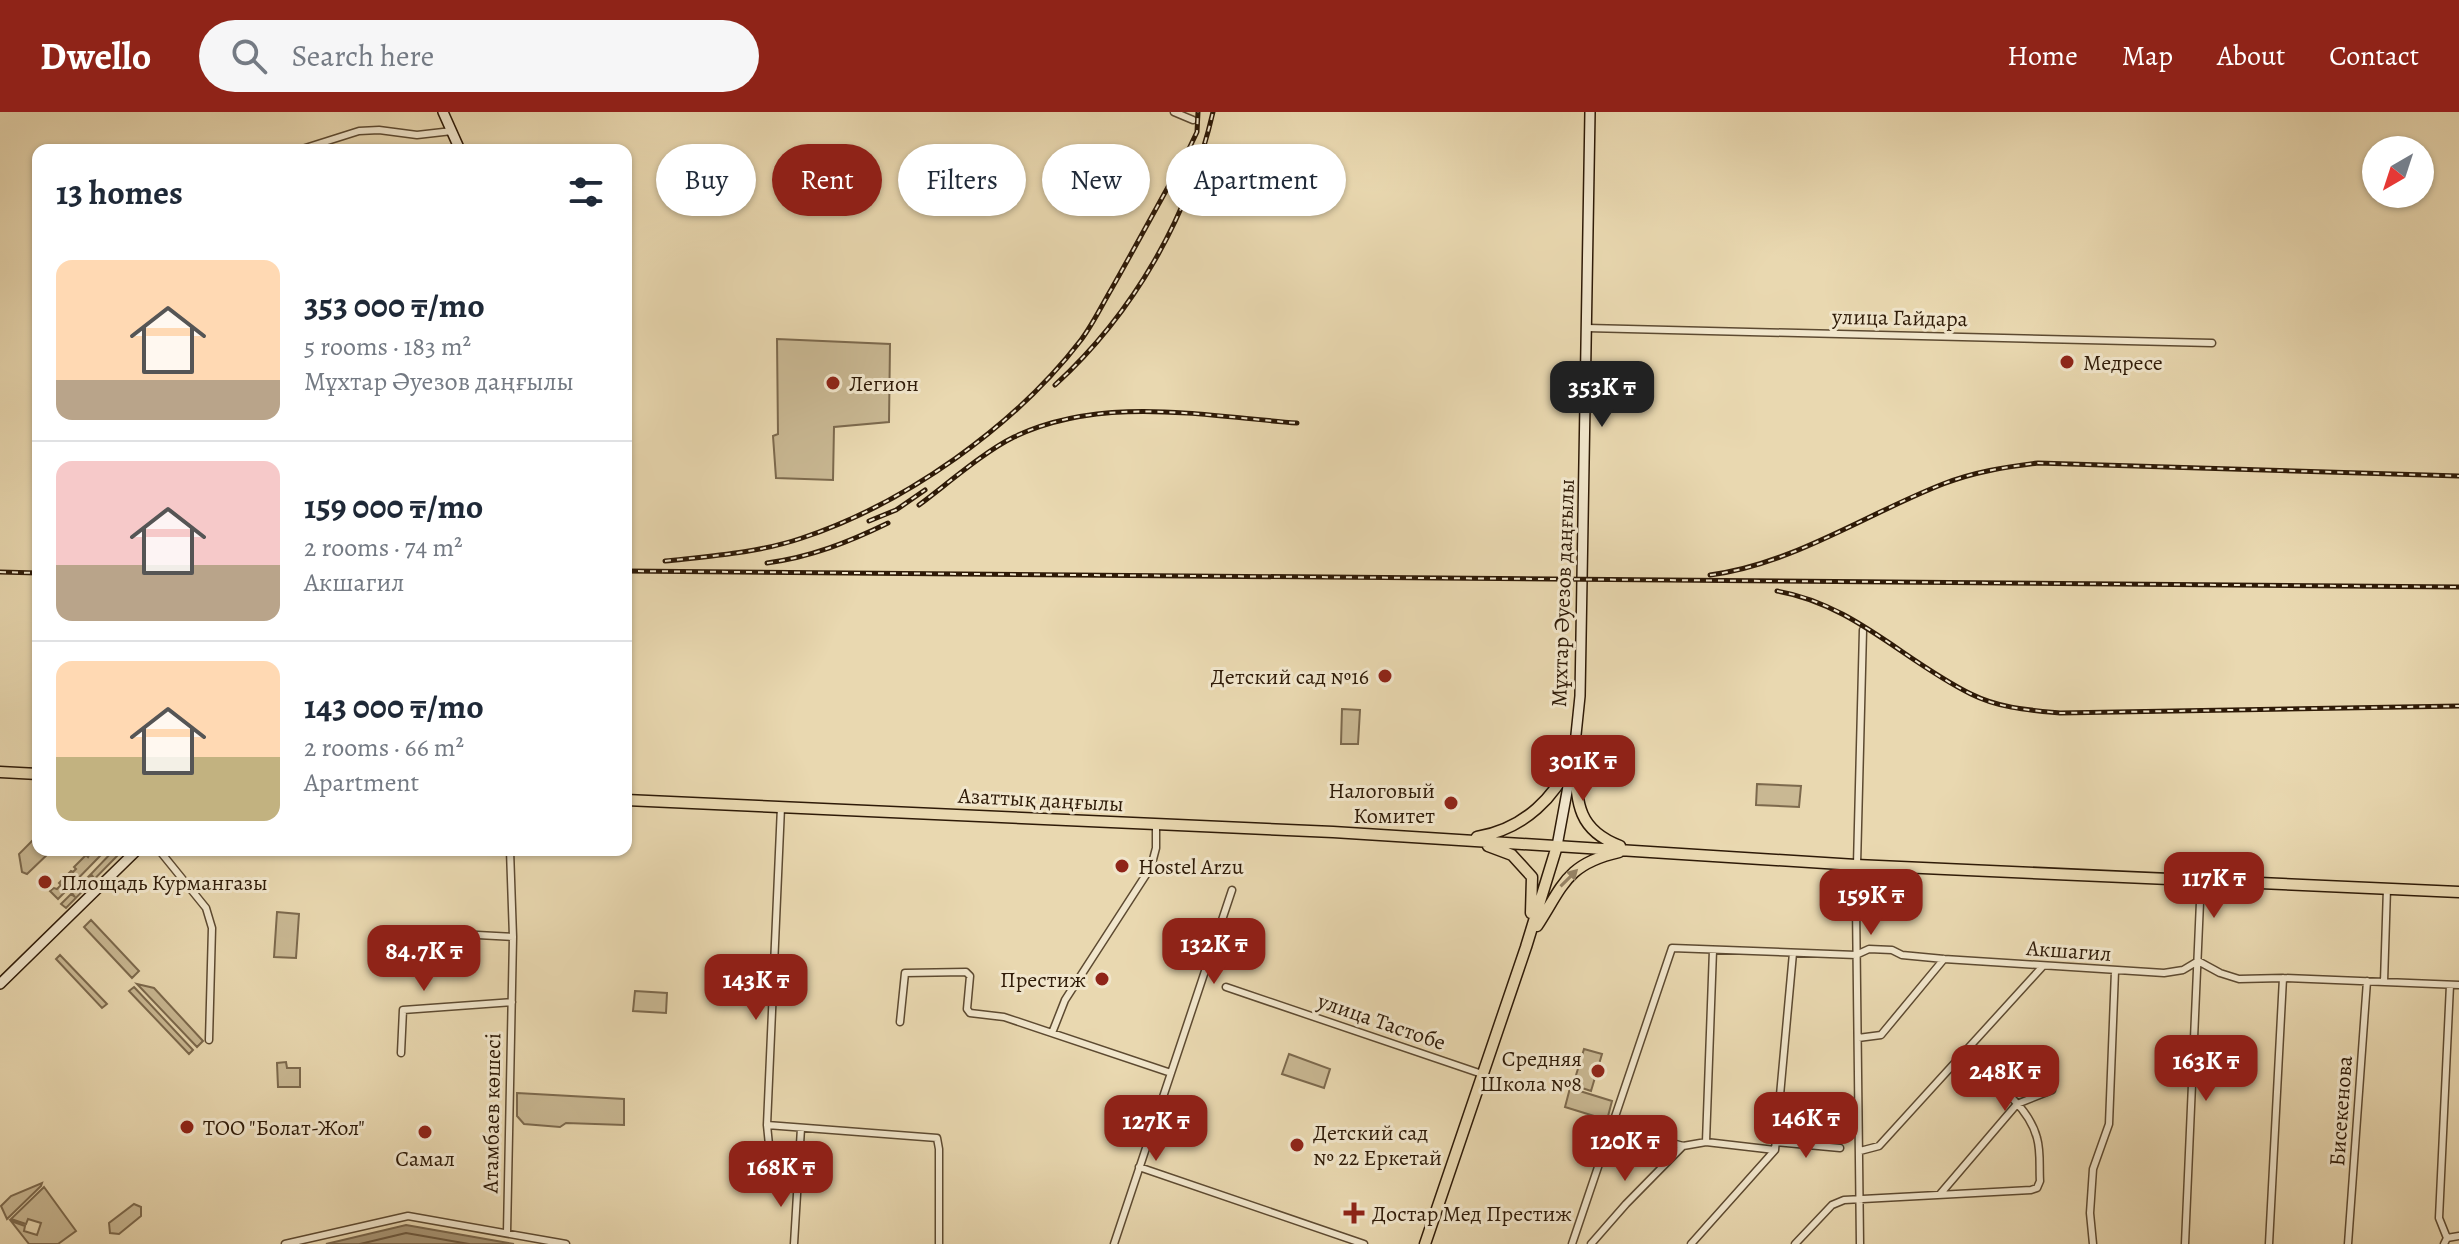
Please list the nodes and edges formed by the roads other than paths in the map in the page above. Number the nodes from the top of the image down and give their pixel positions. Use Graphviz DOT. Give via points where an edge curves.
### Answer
graph roads {
  1 [pos="443,112"];
  2 [pos="1174,112"];
  3 [pos="1590,112"];
  4 [pos="1193,120"];
  5 [pos="452,131"];
  6 [pos="318,144"];
  7 [pos="457,144"];
  8 [pos="1587,328"];
  9 [pos="2212,343"];
  10 [pos="1863,630"];
  11 [pos="1574,754"];
  12 [pos="0,772"];
  13 [pos="32,774"];
  14 [pos="632,800"];
  15 [pos="781,807"];
  16 [pos="1156,823"];
  17 [pos="1458,839"];
  18 [pos="1557,846"];
  19 [pos="1638,849"];
  20 [pos="131,856"];
  21 [pos="164,856"];
  22 [pos="510,856"];
  23 [pos="1856,865"];
  24 [pos="2201,879"];
  25 [pos="2387,888"];
  26 [pos="1232,890"];
  27 [pos="2459,892"];
  28 [pos="513,937"];
  29 [pos="1529,938"];
  30 [pos="1713,950"];
  31 [pos="1793,953"];
  32 [pos="1856,955"];
  33 [pos="1944,959"];
  34 [pos="2198,961"];
  35 [pos="402,966"];
  36 [pos="2043,966"];
  37 [pos="2115,971"];
  38 [pos="2283,978"];
  39 [pos="2367,981"];
  40 [pos="2384,982"];
  41 [pos="0,984"];
  42 [pos="2450,985"];
  43 [pos="2459,985"];
  44 [pos="1226,987"];
  45 [pos="512,1002"];
  46 [pos="900,1022"];
  47 [pos="1052,1033"];
  48 [pos="1858,1038"];
  49 [pos="209,1040"];
  50 [pos="401,1053"];
  51 [pos="1962,1057"];
  52 [pos="1171,1073"];
  53 [pos="1482,1074"];
  54 [pos="2052,1090"];
  55 [pos="2017,1104"];
  56 [pos="767,1125"];
  57 [pos="1611,1126"];
  58 [pos="801,1128"];
  59 [pos="1706,1142"];
  60 [pos="1683,1146"];
  61 [pos="1776,1146"];
  62 [pos="1840,1148"];
  63 [pos="1860,1151"];
  64 [pos="1139,1167"];
  65 [pos="798,1175"];
  66 [pos="1941,1193"];
  67 [pos="1859,1198"];
  68 [pos="507,1233"];
  69 [pos="2459,1236"];
  70 [pos="2446,1241"];
  71 [pos="285,1244"];
  72 [pos="566,1244"];
  73 [pos="794,1244"];
  74 [pos="939,1244"];
  75 [pos="1114,1244"];
  76 [pos="1364,1244"];
  77 [pos="1425,1244"];
  78 [pos="1572,1244"];
  79 [pos="1591,1244"];
  80 [pos="1691,1244"];
  81 [pos="1795,1244"];
  82 [pos="1860,1244"];
  83 [pos="2093,1244"];
  84 [pos="2185,1244"];
  85 [pos="2269,1244"];
  86 [pos="2348,1244"];
  1 -- 5 [label="main road"];
  2 -- 4 [label="street"];
  3 -- 8 [label="main road, Мұхтар Әуезов даңғылы"];
  5 -- 6 [label="street" via="359,131"];
  5 -- 7 [label="main road"];
  8 -- 9 [label="street, улица Гайдара"];
  8 -- 11 [label="main road, Мұхтар Әуезов даңғылы" via="1580,696"];
  10 -- 23 [label="street"];
  11 -- 17 [label="main road" via="1558,787 1534,813 1494,833"];
  11 -- 18 [label="main road, Мұхтар Әуезов даңғылы"];
  11 -- 19 [label="main road" via="1578,806 1586,822 1604,839"];
  12 -- 13 [label="main road"];
  14 -- 15 [label="main road, Азаттық даңғылы"];
  15 -- 16 [label="main road, Азаттық даңғылы"];
  15 -- 56 [label="street"];
  16 -- 17 [label="main road, Азаттық даңғылы"];
  16 -- 47 [label="street" via="1151,867 1065,1000"];
  17 -- 18 [label="main road"];
  17 -- 29 [label="main road" via="1512,855 1532,877"];
  18 -- 19 [label="main road"];
  18 -- 29 [label="main road, Мұхтар Әуезов даңғылы"];
  19 -- 23 [label="main road"];
  29 -- 19 [label="main road, one-way" via="1574,871 1596,859"];
  20 -- 41 [label="main road"];
  21 -- 49 [label="street" via="206,908 212,928"];
  22 -- 28 [label="street, Атамбаев көшесі"];
  23 -- 24 [label="main road"];
  23 -- 32 [label="street"];
  24 -- 25 [label="main road"];
  24 -- 34 [label="street"];
  25 -- 27 [label="main road"];
  25 -- 40 [label="street"];
  26 -- 52 [label="street"];
  28 -- 35 [label="street" via="403,931"];
  28 -- 45 [label="street, Атамбаев көшесі"];
  29 -- 53 [label="main road, Мұхтар Әуезов даңғылы"];
  30 -- 31 [label="street, Акшагил"];
  30 -- 57 [label="street, Акшагил" via="1672,948"];
  30 -- 59 [label="street"];
  31 -- 32 [label="street, Акшагил"];
  31 -- 61 [label="street"];
  32 -- 33 [label="street, Акшагил" via="1869,949 1892,950"];
  32 -- 48 [label="street"];
  33 -- 36 [label="street, Акшагил"];
  33 -- 48 [label="street" via="1881,1035"];
  34 -- 37 [label="street, Акшагил" via="2164,973"];
  34 -- 38 [label="street" via="2239,979"];
  34 -- 84 [label="street"];
  36 -- 37 [label="street, Акшагил"];
  36 -- 51 [label="street"];
  37 -- 83 [label="street" via="2109,1124 2093,1169"];
  38 -- 39 [label="street"];
  38 -- 85 [label="street"];
  39 -- 40 [label="street"];
  39 -- 86 [label="street, Бисекенова"];
  40 -- 42 [label="street"];
  42 -- 43 [label="street"];
  42 -- 70 [label="street" via="2439,1218"];
  44 -- 53 [label="street, улица Тастобе"];
  45 -- 50 [label="street" via="403,1010"];
  45 -- 68 [label="street, Атамбаев көшесі"];
  46 -- 47 [label="street" via="905,973 966,972 968,1011"];
  47 -- 52 [label="street"];
  48 -- 63 [label="street"];
  51 -- 55 [label="street"];
  51 -- 63 [label="street" via="1879,1146"];
  52 -- 64 [label="street"];
  53 -- 77 [label="main road, Мұхтар Әуезов даңғылы"];
  54 -- 55 [label="street"];
  55 -- 66 [label="street"];
  55 -- 66 [label="street" via="2037,1135 2037,1188"];
  56 -- 58 [label="street"];
  56 -- 65 [label="street" via="769,1145"];
  57 -- 60 [label="street"];
  57 -- 78 [label="street"];
  58 -- 65 [label="street"];
  58 -- 74 [label="street" via="937,1138"];
  59 -- 60 [label="street"];
  59 -- 61 [label="street"];
  60 -- 79 [label="street"];
  61 -- 62 [label="street"];
  61 -- 80 [label="street"];
  63 -- 67 [label="street"];
  64 -- 75 [label="street"];
  64 -- 76 [label="street"];
  65 -- 73 [label="street"];
  66 -- 67 [label="street"];
  67 -- 81 [label="street" via="1832,1205"];
  67 -- 82 [label="street"];
  68 -- 71 [label="street" via="408,1216"];
  68 -- 72 [label="street"];
  69 -- 70 [label="street"];
}
